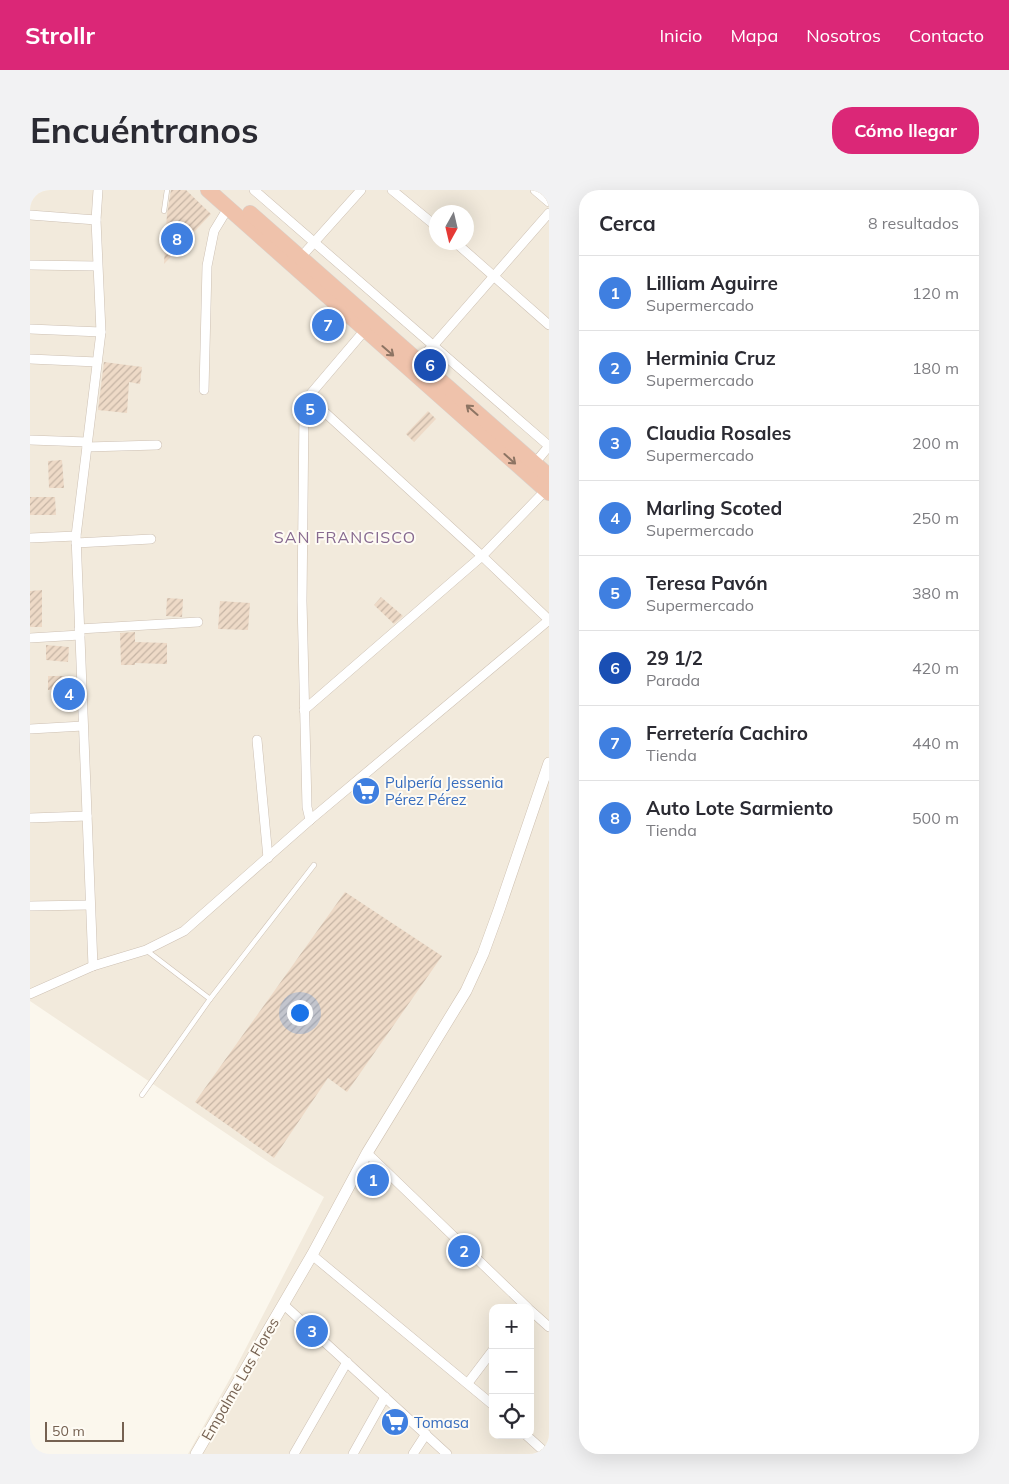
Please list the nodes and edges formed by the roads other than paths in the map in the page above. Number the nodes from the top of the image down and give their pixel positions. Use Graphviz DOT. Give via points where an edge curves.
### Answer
graph roads {
  1 [pos="98,190"];
  2 [pos="166,190"];
  3 [pos="208,190"];
  4 [pos="224,190"];
  5 [pos="254,190"];
  6 [pos="360,190"];
  7 [pos="392,190"];
  8 [pos="535,190"];
  9 [pos="549,202"];
  10 [pos="228,208"];
  11 [pos="164,211"];
  12 [pos="549,213"];
  13 [pos="30,215"];
  14 [pos="96,220"];
  15 [pos="429,221"];
  16 [pos="315,242"];
  17 [pos="464,250"];
  18 [pos="301,257"];
  19 [pos="30,265"];
  20 [pos="97,266"];
  21 [pos="493,275"];
  22 [pos="549,325"];
  23 [pos="30,329"];
  24 [pos="365,330"];
  25 [pos="101,332"];
  26 [pos="432,347"];
  27 [pos="30,359"];
  28 [pos="417,361"];
  29 [pos="97,362"];
  30 [pos="204,390"];
  31 [pos="308,397"];
  32 [pos="30,440"];
  33 [pos="87,445"];
  34 [pos="157,445"];
  35 [pos="549,446"];
  36 [pos="535,463"];
  37 [pos="548,487"];
  38 [pos="30,538"];
  39 [pos="151,539"];
  40 [pos="76,540"];
  41 [pos="482,556"];
  42 [pos="549,620"];
  43 [pos="198,622"];
  44 [pos="79,632"];
  45 [pos="30,638"];
  46 [pos="304,710"];
  47 [pos="83,726"];
  48 [pos="30,729"];
  49 [pos="257,740"];
  50 [pos="549,763"];
  51 [pos="87,816"];
  52 [pos="30,818"];
  53 [pos="310,820"];
  54 [pos="268,858"];
  55 [pos="314,865"];
  56 [pos="90,905"];
  57 [pos="30,906"];
  58 [pos="146,950"];
  59 [pos="93,966"];
  60 [pos="30,994"];
  61 [pos="210,999"];
  62 [pos="142,1095"];
  63 [pos="367,1152"];
  64 [pos="312,1255"];
  65 [pos="283,1304"];
  66 [pos="523,1304"];
  67 [pos="534,1314"];
  68 [pos="549,1327"];
  69 [pos="489,1355"];
  70 [pos="347,1362"];
  71 [pos="468,1383"];
  72 [pos="385,1397"];
  73 [pos="489,1401"];
  74 [pos="426,1434"];
  75 [pos="530,1439"];
  76 [pos="196,1454"];
  77 [pos="294,1454"];
  78 [pos="352,1454"];
  79 [pos="413,1454"];
  80 [pos="447,1454"];
  81 [pos="547,1454"];
  1 -- 14 [label="street"];
  2 -- 11 [label="lane"];
  3 -- 10 [label="highway"];
  4 -- 18 [label="highway"];
  5 -- 16 [label="street"];
  6 -- 16 [label="street"];
  7 -- 15 [label="street"];
  8 -- 9 [label="street"];
  10 -- 24 [label="highway"];
  10 -- 30 [label="street" via="214,231 207,266"];
  12 -- 21 [label="street"];
  13 -- 14 [label="street"];
  14 -- 20 [label="street"];
  16 -- 18 [label="street"];
  16 -- 26 [label="street"];
  17 -- 21 [label="street"];
  18 -- 28 [label="highway"];
  19 -- 20 [label="street"];
  20 -- 25 [label="street"];
  21 -- 22 [label="street"];
  21 -- 26 [label="street"];
  23 -- 25 [label="street"];
  24 -- 31 [label="street"];
  24 -- 37 [label="highway, one-way"];
  25 -- 29 [label="street"];
  26 -- 28 [label="street"];
  26 -- 35 [label="street"];
  27 -- 29 [label="street"];
  36 -- 28 [label="highway, one-way"];
  29 -- 33 [label="street"];
  31 -- 41 [label="street"];
  31 -- 46 [label="street" via="304,420"];
  32 -- 33 [label="street"];
  33 -- 34 [label="street"];
  33 -- 40 [label="street"];
  35 -- 36 [label="street"];
  36 -- 37 [label="highway"];
  37 -- 41 [label="street"];
  38 -- 40 [label="street"];
  39 -- 40 [label="street"];
  40 -- 44 [label="street"];
  41 -- 42 [label="street"];
  41 -- 46 [label="street"];
  42 -- 53 [label="street"];
  43 -- 44 [label="street"];
  44 -- 45 [label="street"];
  44 -- 47 [label="street"];
  46 -- 53 [label="street"];
  47 -- 48 [label="street"];
  47 -- 51 [label="street"];
  49 -- 54 [label="street"];
  50 -- 63 [label="street, Empalme Las Flores" via="486,945 466,991"];
  51 -- 52 [label="street"];
  51 -- 56 [label="street"];
  53 -- 54 [label="street"];
  54 -- 58 [label="street" via="184,931"];
  55 -- 61 [label="lane"];
  56 -- 57 [label="street"];
  56 -- 59 [label="street"];
  58 -- 59 [label="street"];
  58 -- 61 [label="lane"];
  59 -- 60 [label="street"];
  61 -- 62 [label="lane"];
  63 -- 64 [label="street, Empalme Las Flores"];
  63 -- 66 [label="street"];
  64 -- 65 [label="street, Empalme Las Flores"];
  64 -- 71 [label="street"];
  65 -- 70 [label="street"];
  65 -- 76 [label="street, Empalme Las Flores"];
  67 -- 68 [label="street"];
  69 -- 71 [label="street"];
  70 -- 72 [label="street"];
  70 -- 77 [label="street"];
  71 -- 73 [label="street"];
  72 -- 74 [label="street"];
  72 -- 78 [label="street"];
  74 -- 79 [label="street"];
  74 -- 80 [label="street"];
  75 -- 81 [label="street"];
}
